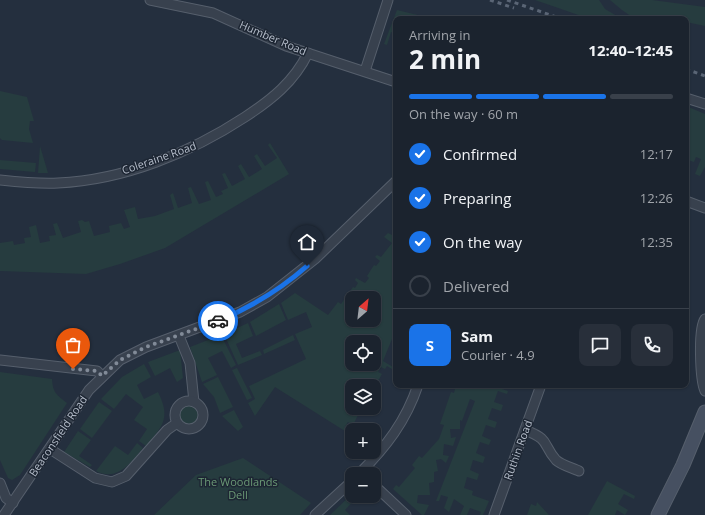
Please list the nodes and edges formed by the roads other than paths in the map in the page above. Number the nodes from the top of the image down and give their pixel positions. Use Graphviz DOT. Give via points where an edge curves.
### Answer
graph roads {
  1 [pos="150,0"];
  2 [pos="388,0"];
  3 [pos="308,53"];
  4 [pos="364,71"];
  5 [pos="393,81"];
  6 [pos="689,99"];
  7 [pos="705,104"];
  8 [pos="0,180"];
  9 [pos="393,184"];
  10 [pos="689,202"];
  11 [pos="705,208"];
  12 [pos="705,320"];
  13 [pos="179,336"];
  14 [pos="0,360"];
  15 [pos="102,376"];
  16 [pos="417,388"];
  17 [pos="540,388"];
  18 [pos="705,391"];
  19 [pos="194,402"];
  20 [pos="705,412"];
  21 [pos="177,423"];
  22 [pos="525,430"];
  23 [pos="50,449"];
  24 [pos="367,467"];
  25 [pos="579,471"];
  26 [pos="0,483"];
  27 [pos="345,487"];
  28 [pos="381,492"];
  29 [pos="13,503"];
  30 [pos="4,515"];
  31 [pos="315,515"];
  32 [pos="406,515"];
  33 [pos="494,515"];
  34 [pos="658,515"];
  1 -- 3 [label="street, Humber Road" via="213,13 286,46"];
  2 -- 4 [label="street"];
  3 -- 4 [label="street, Humber Road"];
  3 -- 8 [label="street, Coleraine Road" via="293,78 264,104 221,133 175,155 147,165 93,178 58,183"];
  4 -- 5 [label="street, Humber Road"];
  6 -- 7 [label="street"];
  9 -- 13 [label="street, Beaconsfield Road" via="315,259 267,297 240,312"];
  10 -- 11 [label="street"];
  12 -- 18 [label="street" via="701,326 702,383"];
  13 -- 15 [label="street, Beaconsfield Road" via="146,347 120,360"];
  13 -- 19 [label="street" via="190,363"];
  14 -- 15 [label="street" via="97,371"];
  15 -- 23 [label="street, Beaconsfield Road" via="89,390"];
  16 -- 24 [label="street" via="406,416 394,435"];
  17 -- 22 [label="street, Ruthin Road"];
  19 -- 21 [label="street" via="185,401 178,406 175,414"];
  19 -- 21 [label="street" via="203,412 199,426 190,429"];
  20 -- 34 [label="street"];
  21 -- 23 [label="street" via="126,476 112,482 91,476"];
  22 -- 25 [label="street" via="543,440 557,461"];
  22 -- 33 [label="street, Ruthin Road"];
  23 -- 29 [label="street, Beaconsfield Road"];
  26 -- 29 [label="street" via="6,498"];
  27 -- 31 [label="street"];
  28 -- 32 [label="street"];
  29 -- 30 [label="street, Beaconsfield Road"];
}
